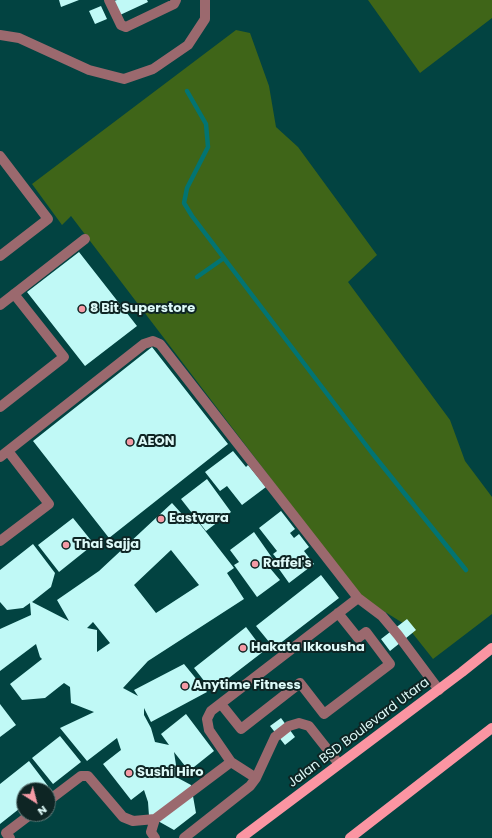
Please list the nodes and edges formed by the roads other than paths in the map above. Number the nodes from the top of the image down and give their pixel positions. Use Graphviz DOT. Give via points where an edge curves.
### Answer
graph roads {
  1 [pos="108,0"];
  2 [pos="176,0"];
  3 [pos="205,0"];
  4 [pos="0,35"];
  5 [pos="0,156"];
  6 [pos="86,239"];
  7 [pos="0,256"];
  8 [pos="14,294"];
  9 [pos="0,305"];
  10 [pos="0,407"];
  11 [pos="4,454"];
  12 [pos="0,541"];
  13 [pos="358,598"];
  14 [pos="338,613"];
  15 [pos="492,648"];
  16 [pos="439,690"];
  17 [pos="221,704"];
  18 [pos="492,728"];
  19 [pos="231,762"];
  20 [pos="339,764"];
  21 [pos="256,778"];
  22 [pos="56,795"];
  23 [pos="155,819"];
  24 [pos="20,822"];
  25 [pos="10,838"];
  26 [pos="155,838"];
  27 [pos="184,838"];
  28 [pos="241,838"];
  29 [pos="350,838"];
  1 -- 2 [label="street" via="121,25 126,27 174,4"];
  3 -- 4 [label="street" via="205,19 188,45 153,69 124,79 88,70 19,38"];
  5 -- 7 [label="street" via="48,219"];
  6 -- 8 [label="street"];
  8 -- 9 [label="street"];
  8 -- 10 [label="street" via="64,357"];
  11 -- 12 [label="street" via="49,504"];
  11 -- 13 [label="street" via="144,344 153,341 160,344"];
  13 -- 14 [label="street"];
  13 -- 16 [label="street" via="382,616"];
  14 -- 17 [label="street"];
  14 -- 17 [label="street" via="358,638 366,632 390,664 324,714 300,683 241,729"];
  15 -- 16 [label="main road, Jalan BSD Boulevard Utara"];
  16 -- 20 [label="main road, Jalan BSD Boulevard Utara"];
  17 -- 19 [label="street" via="211,711 206,719 209,730"];
  18 -- 29 [label="main road"];
  19 -- 21 [label="street"];
  19 -- 23 [label="street"];
  20 -- 21 [label="street" via="309,726 299,723 289,726 275,737"];
  20 -- 28 [label="main road, Jalan BSD Boulevard Utara"];
  21 -- 27 [label="street" via="250,786"];
  22 -- 23 [label="street" via="81,776 88,776 123,817 133,821"];
  23 -- 26 [label="street" via="151,832"];
  24 -- 25 [label="street" via="6,832"];
}
